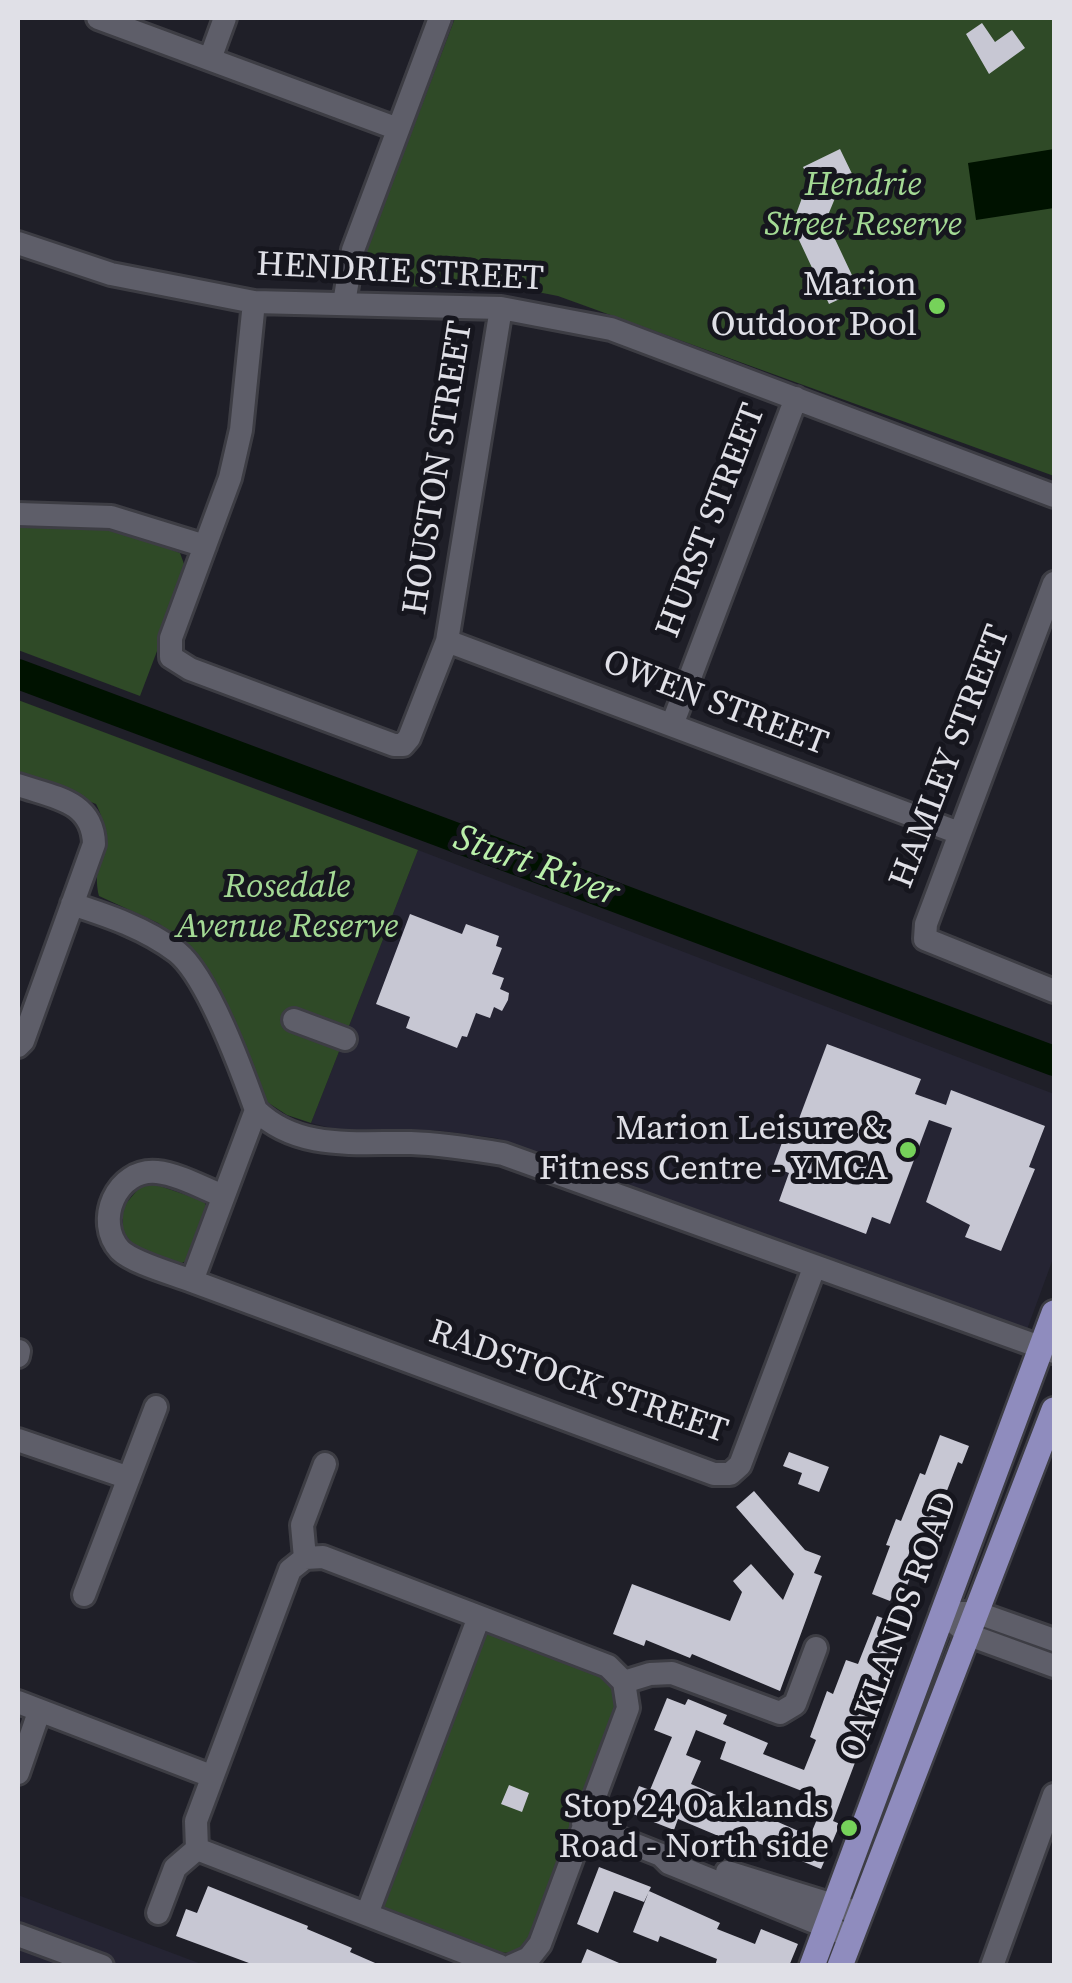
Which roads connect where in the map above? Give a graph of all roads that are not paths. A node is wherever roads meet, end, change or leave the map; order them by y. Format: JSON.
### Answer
{"nodes":[{"id":1,"x":98,"y":18,"type":"edge"},
{"id":2,"x":225,"y":18,"type":"edge"},
{"id":3,"x":440,"y":18,"type":"edge"},
{"id":4,"x":210,"y":59,"type":"junction"},
{"id":5,"x":398,"y":129,"type":"junction"},
{"id":6,"x":18,"y":243,"type":"edge"},
{"id":7,"x":254,"y":302,"type":"junction"},
{"id":8,"x":344,"y":303,"type":"junction"},
{"id":9,"x":501,"y":308,"type":"junction"},
{"id":10,"x":796,"y":398,"type":"junction"},
{"id":11,"x":1054,"y":496,"type":"edge"},
{"id":12,"x":18,"y":514,"type":"edge"},
{"id":13,"x":205,"y":546,"type":"junction"},
{"id":14,"x":1054,"y":583,"type":"edge"},
{"id":15,"x":446,"y":640,"type":"junction"},
{"id":16,"x":672,"y":725,"type":"junction"},
{"id":17,"x":18,"y":785,"type":"edge"},
{"id":18,"x":959,"y":833,"type":"junction"},
{"id":19,"x":72,"y":904,"type":"junction"},
{"id":20,"x":1054,"y":991,"type":"edge"},
{"id":21,"x":294,"y":1020,"type":"dead end"},
{"id":22,"x":346,"y":1040,"type":"dead end"},
{"id":23,"x":18,"y":1046,"type":"edge"},
{"id":24,"x":256,"y":1110,"type":"junction"},
{"id":25,"x":223,"y":1196,"type":"junction"},
{"id":26,"x":814,"y":1268,"type":"junction"},
{"id":27,"x":192,"y":1281,"type":"junction"},
{"id":28,"x":1054,"y":1313,"type":"edge"},
{"id":29,"x":1048,"y":1350,"type":"edge"},
{"id":30,"x":156,"y":1407,"type":"dead end"},
{"id":31,"x":1054,"y":1410,"type":"edge"},
{"id":32,"x":18,"y":1440,"type":"edge"},
{"id":33,"x":325,"y":1464,"type":"dead end"},
{"id":34,"x":129,"y":1478,"type":"junction"},
{"id":35,"x":305,"y":1558,"type":"junction"},
{"id":36,"x":84,"y":1596,"type":"dead end"},
{"id":37,"x":942,"y":1612,"type":"junction"},
{"id":38,"x":479,"y":1617,"type":"junction"},
{"id":39,"x":974,"y":1624,"type":"junction"},
{"id":40,"x":1054,"y":1640,"type":"edge"},
{"id":41,"x":816,"y":1648,"type":"dead end"},
{"id":42,"x":1054,"y":1666,"type":"edge"},
{"id":43,"x":624,"y":1682,"type":"junction"},
{"id":44,"x":28,"y":1707,"type":"edge"},
{"id":45,"x":18,"y":1773,"type":"edge"},
{"id":46,"x":211,"y":1776,"type":"junction"},
{"id":47,"x":1054,"y":1794,"type":"edge"},
{"id":48,"x":583,"y":1824,"type":"junction"},
{"id":49,"x":197,"y":1848,"type":"junction"},
{"id":50,"x":158,"y":1913,"type":"dead end"},
{"id":51,"x":367,"y":1914,"type":"junction"},
{"id":52,"x":842,"y":1920,"type":"junction"},
{"id":53,"x":18,"y":1935,"type":"edge"},
{"id":54,"x":513,"y":1965,"type":"edge"},
{"id":55,"x":102,"y":1966,"type":"edge"},
{"id":56,"x":812,"y":1966,"type":"edge"},
{"id":57,"x":840,"y":1966,"type":"edge"},
{"id":58,"x":992,"y":1966,"type":"edge"}],
"edges":[{"from":1,"to":4,"type":"street"},
{"from":2,"to":4,"type":"street"},
{"from":3,"to":5,"type":"street"},
{"from":4,"to":5,"type":"street"},
{"from":5,"to":8,"type":"street"},
{"from":6,"to":7,"type":"street","name":"HENDRIE STREET"},
{"from":7,"to":8,"type":"street","name":"HENDRIE STREET"},
{"from":7,"to":13,"type":"street"},
{"from":8,"to":9,"type":"street","name":"HENDRIE STREET"},
{"from":9,"to":10,"type":"street","name":"HENDRIE STREET"},
{"from":9,"to":15,"type":"street","name":"HOUSTON STREET"},
{"from":10,"to":11,"type":"street","name":"HENDRIE STREET"},
{"from":10,"to":16,"type":"street","name":"HURST STREET"},
{"from":12,"to":13,"type":"street"},
{"from":13,"to":15,"type":"street","name":"HOUSTON STREET"},
{"from":14,"to":18,"type":"street","name":"HAMLEY STREET"},
{"from":15,"to":16,"type":"street","name":"OWEN STREET"},
{"from":16,"to":18,"type":"street","name":"OWEN STREET"},
{"from":17,"to":19,"type":"street"},
{"from":18,"to":20,"type":"street","name":"HAMLEY STREET"},
{"from":19,"to":23,"type":"street"},
{"from":19,"to":24,"type":"street"},
{"from":21,"to":22,"type":"street"},
{"from":24,"to":25,"type":"street"},
{"from":24,"to":26,"type":"street"},
{"from":25,"to":27,"type":"street"},
{"from":25,"to":27,"type":"street","name":"RADSTOCK STREET"},
{"from":26,"to":27,"type":"street","name":"RADSTOCK STREET"},
{"from":26,"to":29,"type":"street"},
{"from":28,"to":29,"type":"main road","name":"OAKLANDS ROAD"},
{"from":29,"to":37,"type":"main road","name":"OAKLANDS ROAD"},
{"from":30,"to":34,"type":"street"},
{"from":31,"to":39,"type":"main road","name":"OAKLANDS ROAD"},
{"from":32,"to":34,"type":"street"},
{"from":33,"to":35,"type":"street"},
{"from":34,"to":36,"type":"street"},
{"from":35,"to":38,"type":"street"},
{"from":35,"to":46,"type":"street"},
{"from":37,"to":39,"type":"street"},
{"from":37,"to":52,"type":"main road","name":"OAKLANDS ROAD"},
{"from":38,"to":43,"type":"street"},
{"from":38,"to":51,"type":"street"},
{"from":39,"to":40,"type":"street"},
{"from":39,"to":42,"type":"street"},
{"from":39,"to":52,"type":"main road","name":"OAKLANDS ROAD"},
{"from":41,"to":43,"type":"street"},
{"from":43,"to":48,"type":"street"},
{"from":44,"to":45,"type":"street"},
{"from":44,"to":46,"type":"street"},
{"from":46,"to":49,"type":"street"},
{"from":47,"to":58,"type":"street"},
{"from":48,"to":52,"type":"street"},
{"from":48,"to":54,"type":"street"},
{"from":49,"to":50,"type":"street"},
{"from":49,"to":51,"type":"street"},
{"from":51,"to":54,"type":"street"},
{"from":52,"to":56,"type":"main road","name":"OAKLANDS ROAD"},
{"from":52,"to":57,"type":"main road","name":"OAKLANDS ROAD"},
{"from":53,"to":55,"type":"street"}]}
